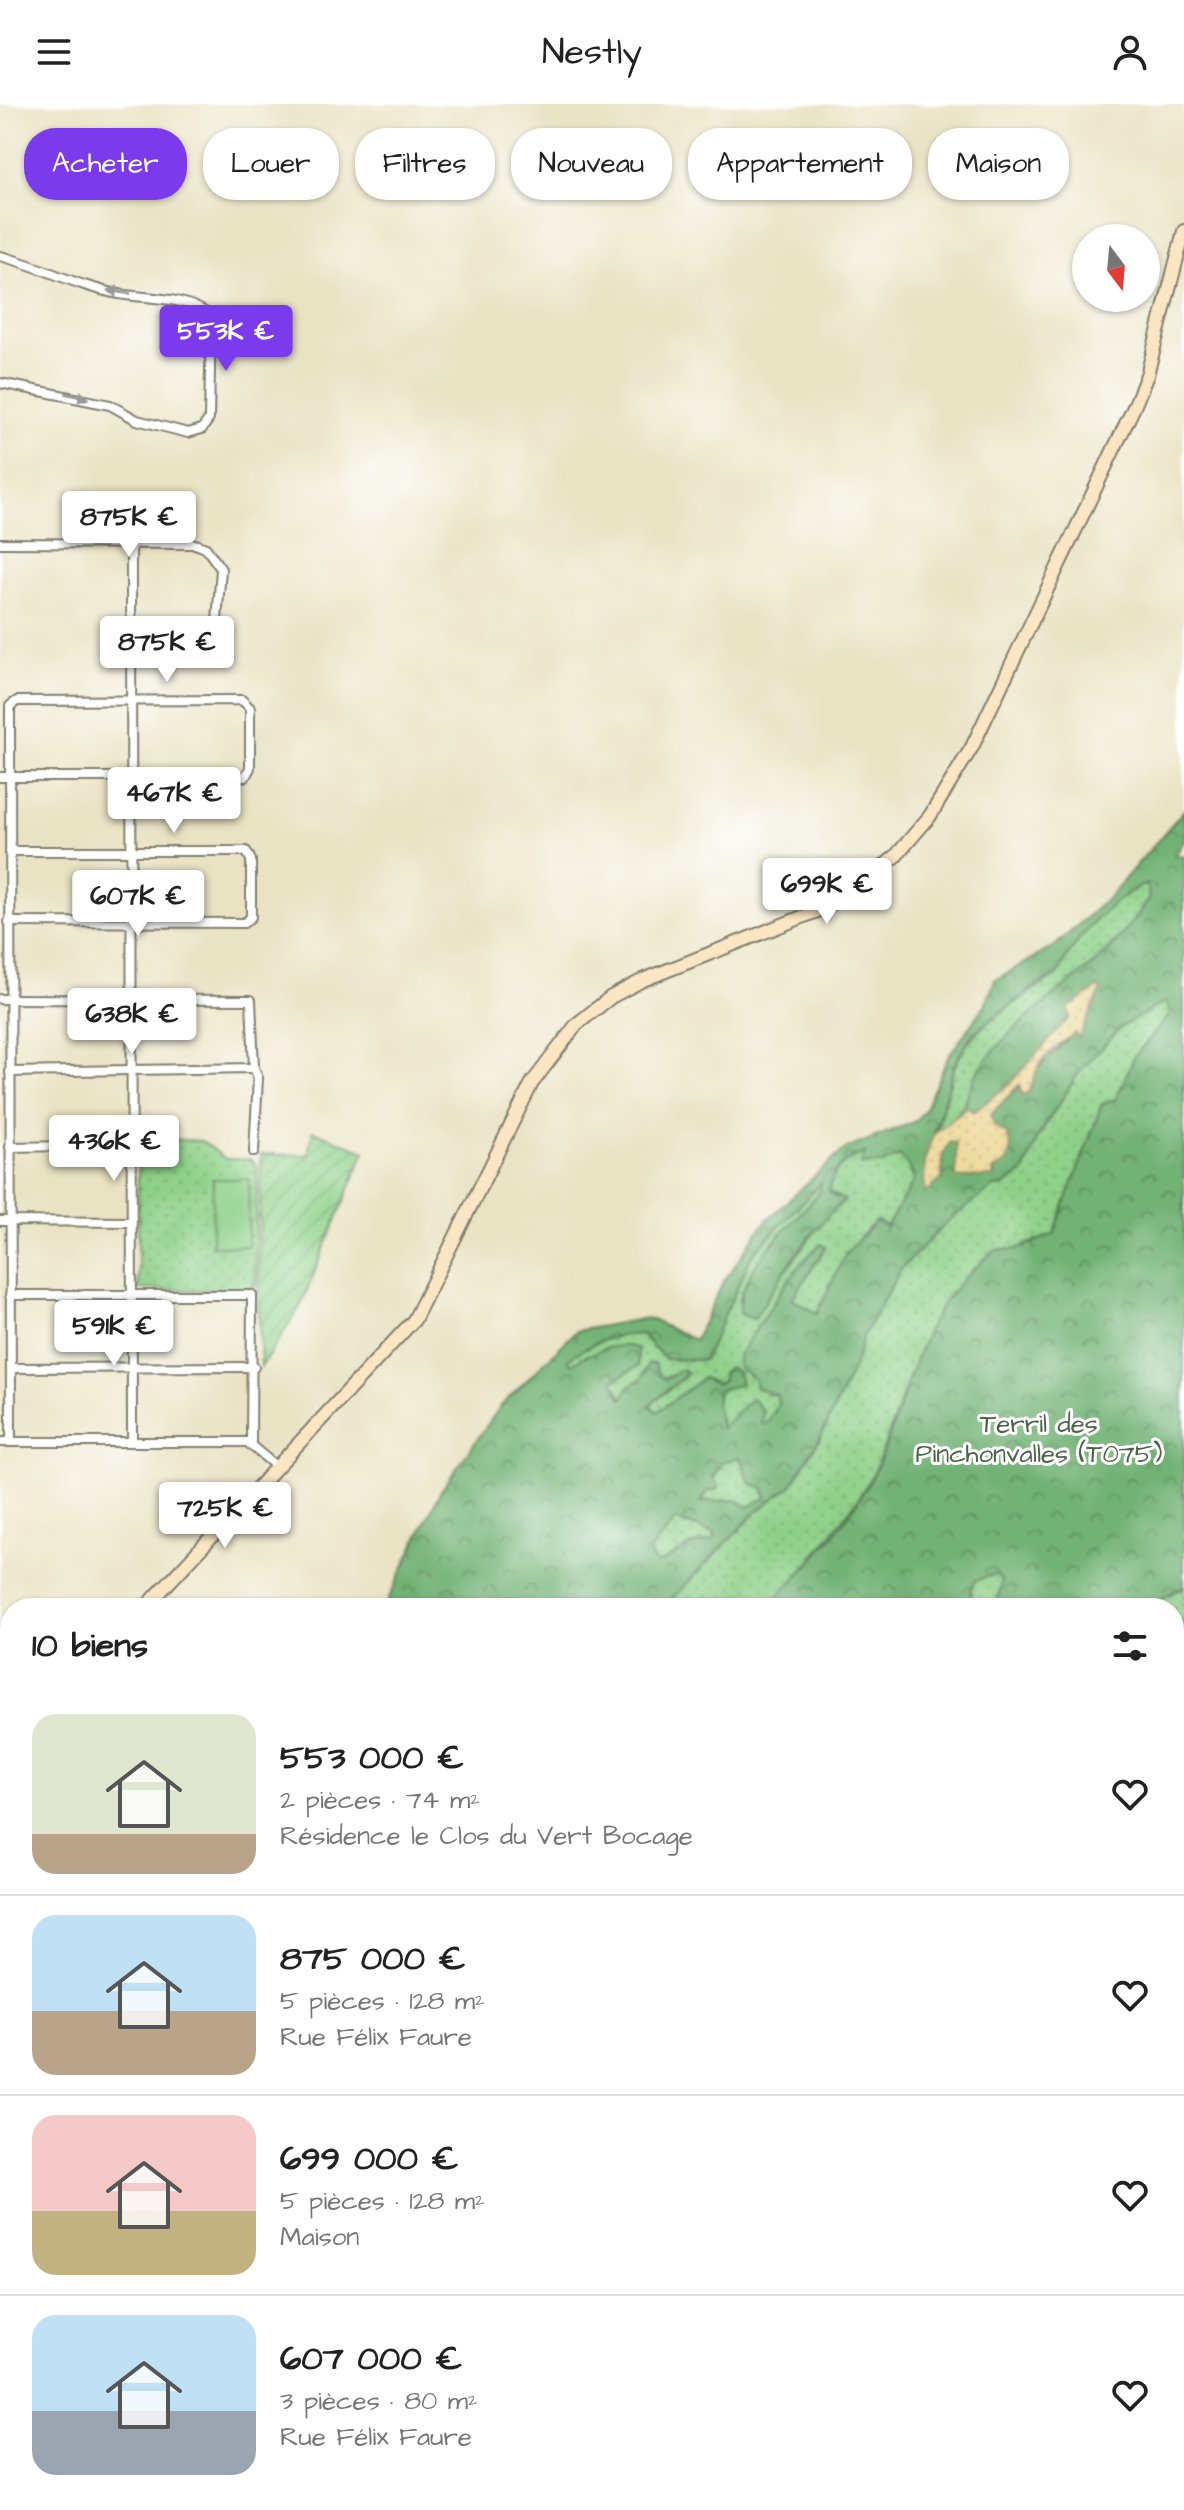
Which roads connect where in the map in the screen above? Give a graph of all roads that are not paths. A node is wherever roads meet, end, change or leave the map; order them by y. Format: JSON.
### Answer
{"nodes":[{"id":1,"x":1184,"y":231,"type":"edge"},
{"id":2,"x":0,"y":256,"type":"edge"},
{"id":3,"x":0,"y":383,"type":"edge"},
{"id":4,"x":0,"y":543,"type":"edge"},
{"id":5,"x":131,"y":543,"type":"junction"},
{"id":6,"x":217,"y":621,"type":"dead end"},
{"id":7,"x":129,"y":700,"type":"junction"},
{"id":8,"x":5,"y":777,"type":"edge"},
{"id":9,"x":130,"y":777,"type":"junction"},
{"id":10,"x":10,"y":851,"type":"junction"},
{"id":11,"x":129,"y":851,"type":"junction"},
{"id":12,"x":9,"y":922,"type":"junction"},
{"id":13,"x":131,"y":922,"type":"junction"},
{"id":14,"x":5,"y":999,"type":"edge"},
{"id":15,"x":130,"y":999,"type":"junction"},
{"id":16,"x":254,"y":1068,"type":"junction"},
{"id":17,"x":10,"y":1072,"type":"junction"},
{"id":18,"x":131,"y":1072,"type":"junction"},
{"id":19,"x":130,"y":1145,"type":"junction"},
{"id":20,"x":10,"y":1147,"type":"junction"},
{"id":21,"x":254,"y":1152,"type":"dead end"},
{"id":22,"x":0,"y":1221,"type":"edge"},
{"id":23,"x":10,"y":1221,"type":"junction"},
{"id":24,"x":130,"y":1222,"type":"junction"},
{"id":25,"x":131,"y":1294,"type":"junction"},
{"id":26,"x":10,"y":1295,"type":"junction"},
{"id":27,"x":254,"y":1367,"type":"junction"},
{"id":28,"x":11,"y":1368,"type":"junction"},
{"id":29,"x":130,"y":1368,"type":"junction"},
{"id":30,"x":0,"y":1442,"type":"edge"},
{"id":31,"x":11,"y":1442,"type":"junction"},
{"id":32,"x":132,"y":1442,"type":"junction"},
{"id":33,"x":251,"y":1443,"type":"junction"},
{"id":34,"x":278,"y":1468,"type":"junction"},
{"id":35,"x":154,"y":1598,"type":"edge"}],
"edges":[{"from":1,"to":34,"type":"main road"},
{"from":3,"to":2,"type":"street","one_way":true},
{"from":4,"to":5,"type":"street"},
{"from":5,"to":6,"type":"street"},
{"from":5,"to":7,"type":"street"},
{"from":7,"to":8,"type":"street"},
{"from":7,"to":9,"type":"street"},
{"from":7,"to":9,"type":"street"},
{"from":8,"to":9,"type":"street"},
{"from":8,"to":10,"type":"street"},
{"from":9,"to":11,"type":"street"},
{"from":10,"to":11,"type":"street"},
{"from":10,"to":12,"type":"street"},
{"from":11,"to":13,"type":"street"},
{"from":11,"to":13,"type":"street"},
{"from":12,"to":13,"type":"street"},
{"from":12,"to":14,"type":"street"},
{"from":13,"to":15,"type":"street"},
{"from":14,"to":15,"type":"street"},
{"from":14,"to":17,"type":"street"},
{"from":15,"to":16,"type":"street"},
{"from":15,"to":18,"type":"street"},
{"from":16,"to":18,"type":"street"},
{"from":16,"to":21,"type":"street"},
{"from":17,"to":18,"type":"street"},
{"from":17,"to":20,"type":"street"},
{"from":18,"to":19,"type":"street"},
{"from":19,"to":20,"type":"street"},
{"from":19,"to":24,"type":"street"},
{"from":20,"to":23,"type":"street"},
{"from":22,"to":23,"type":"street"},
{"from":23,"to":24,"type":"street"},
{"from":23,"to":26,"type":"street"},
{"from":24,"to":25,"type":"street"},
{"from":25,"to":26,"type":"street"},
{"from":25,"to":27,"type":"street"},
{"from":25,"to":29,"type":"street"},
{"from":26,"to":28,"type":"street"},
{"from":27,"to":29,"type":"street"},
{"from":27,"to":33,"type":"street"},
{"from":28,"to":29,"type":"street"},
{"from":28,"to":31,"type":"street"},
{"from":29,"to":32,"type":"street"},
{"from":30,"to":31,"type":"street"},
{"from":31,"to":32,"type":"street"},
{"from":32,"to":33,"type":"street"},
{"from":33,"to":34,"type":"street"},
{"from":34,"to":35,"type":"main road"}]}
